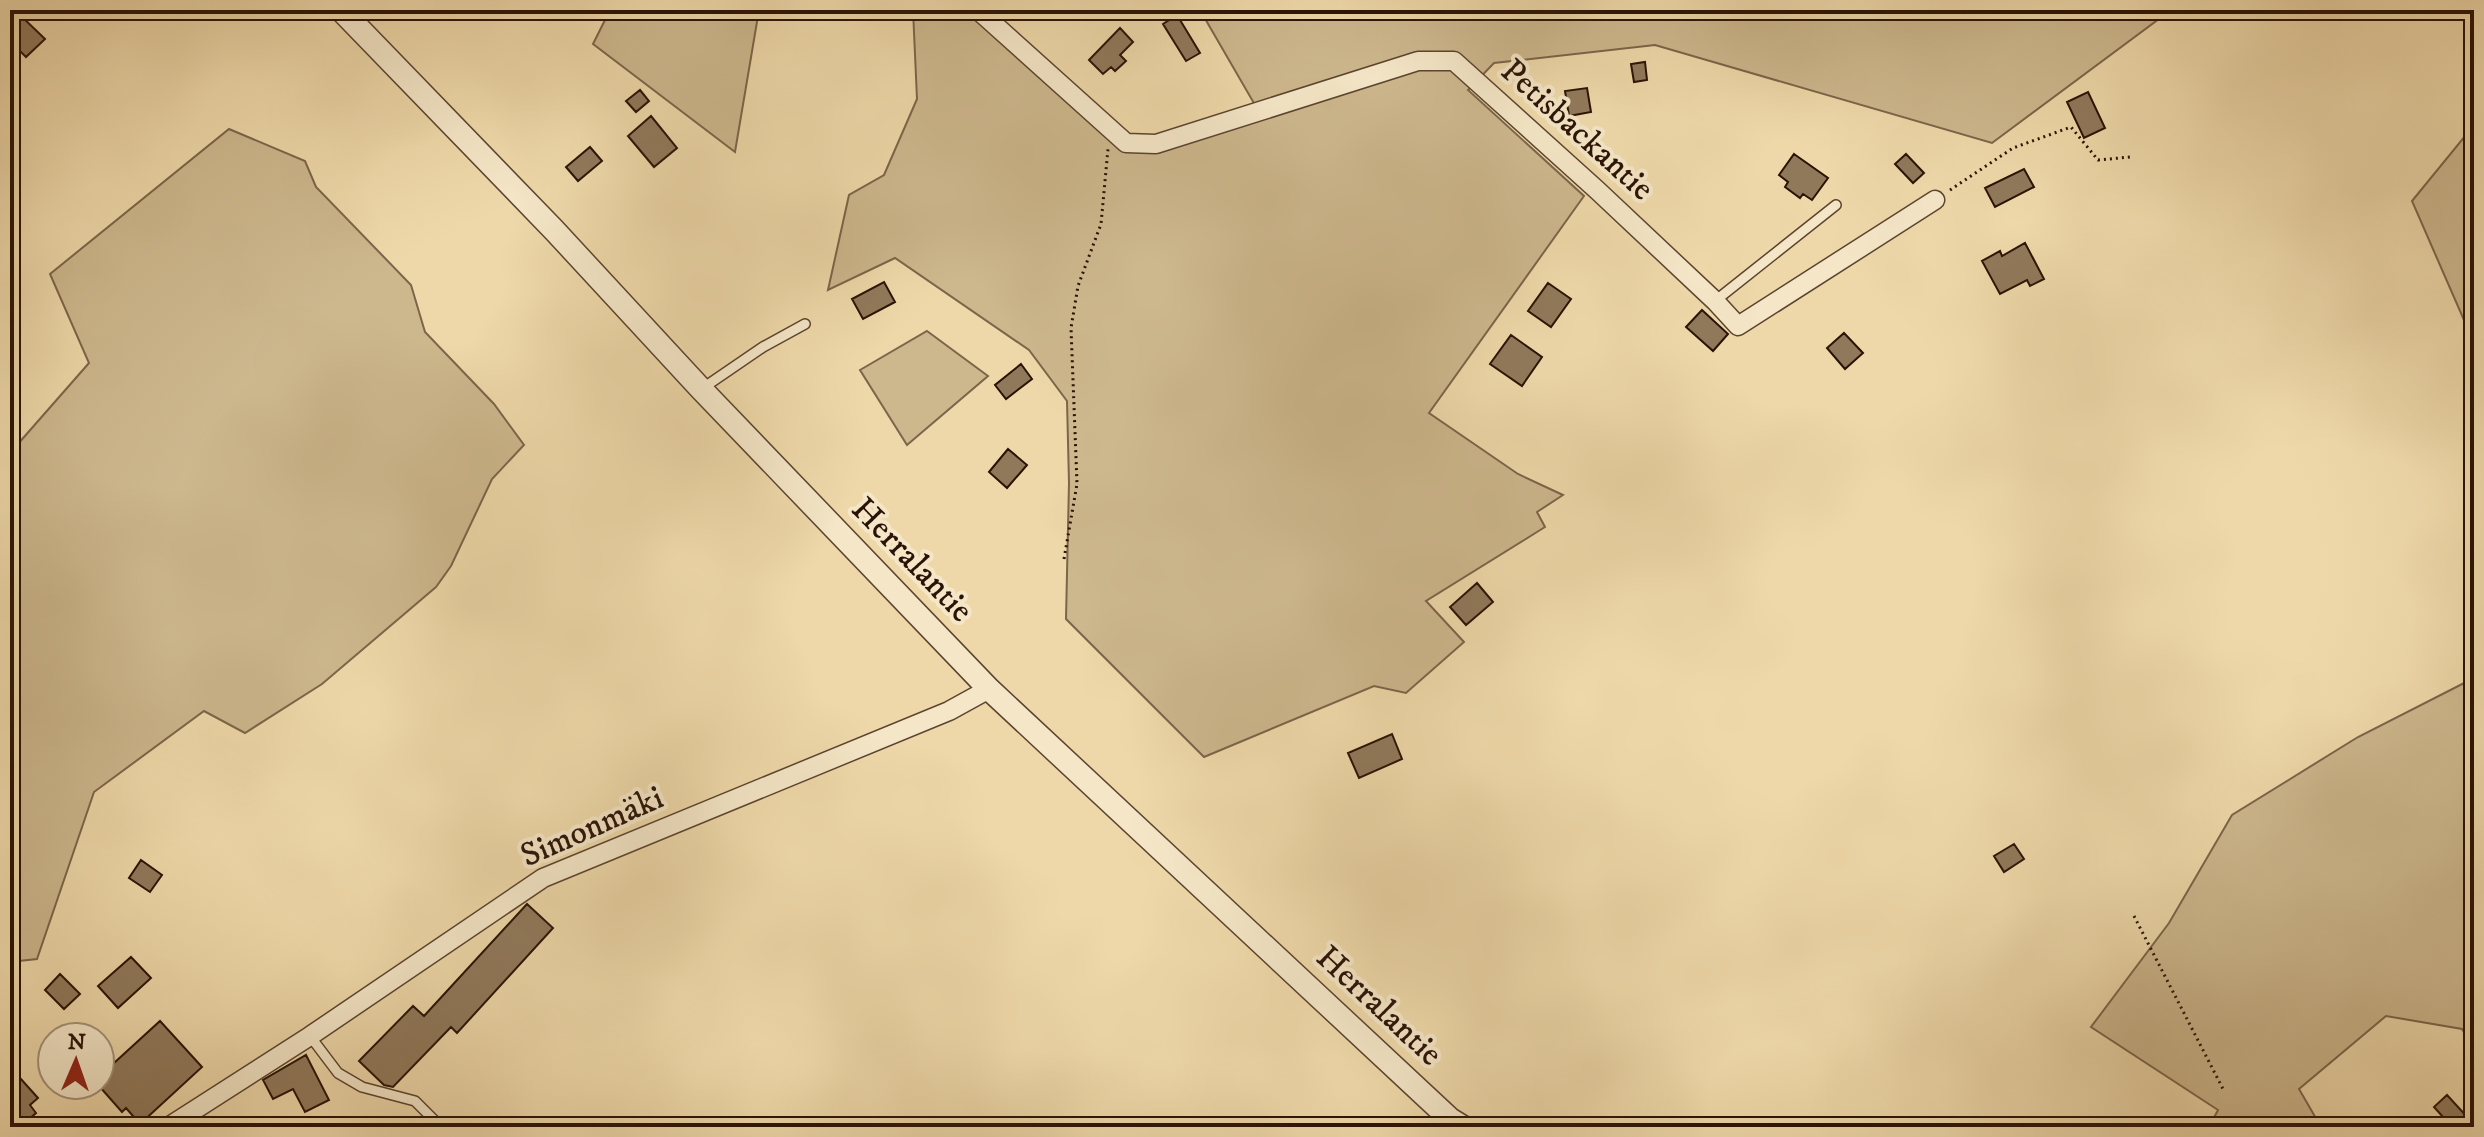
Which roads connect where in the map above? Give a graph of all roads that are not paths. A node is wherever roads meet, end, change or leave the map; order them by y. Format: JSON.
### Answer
{"nodes":[{"id":1,"x":341,"y":10,"type":"edge"},
{"id":2,"x":978,"y":10,"type":"edge"},
{"id":3,"x":1935,"y":200,"type":"road end"},
{"id":4,"x":1836,"y":205,"type":"dead end"},
{"id":5,"x":1715,"y":301,"type":"junction"},
{"id":6,"x":805,"y":324,"type":"dead end"},
{"id":7,"x":701,"y":389,"type":"junction"},
{"id":8,"x":989,"y":689,"type":"junction"},
{"id":9,"x":310,"y":1036,"type":"junction"},
{"id":10,"x":168,"y":1127,"type":"edge"},
{"id":11,"x":441,"y":1127,"type":"edge"},
{"id":12,"x":1463,"y":1127,"type":"edge"}],
"edges":[{"from":1,"to":7,"type":"street","name":"Herralantie"},
{"from":2,"to":5,"type":"street","name":"Petisbackantie"},
{"from":3,"to":5,"type":"street","name":"Petisbackantie"},
{"from":4,"to":5,"type":"lane"},
{"from":6,"to":7,"type":"lane"},
{"from":7,"to":8,"type":"street","name":"Herralantie"},
{"from":8,"to":9,"type":"street","name":"Simonmäki"},
{"from":8,"to":12,"type":"street","name":"Herralantie"},
{"from":9,"to":10,"type":"street","name":"Simonmäki"},
{"from":9,"to":11,"type":"lane"}]}
